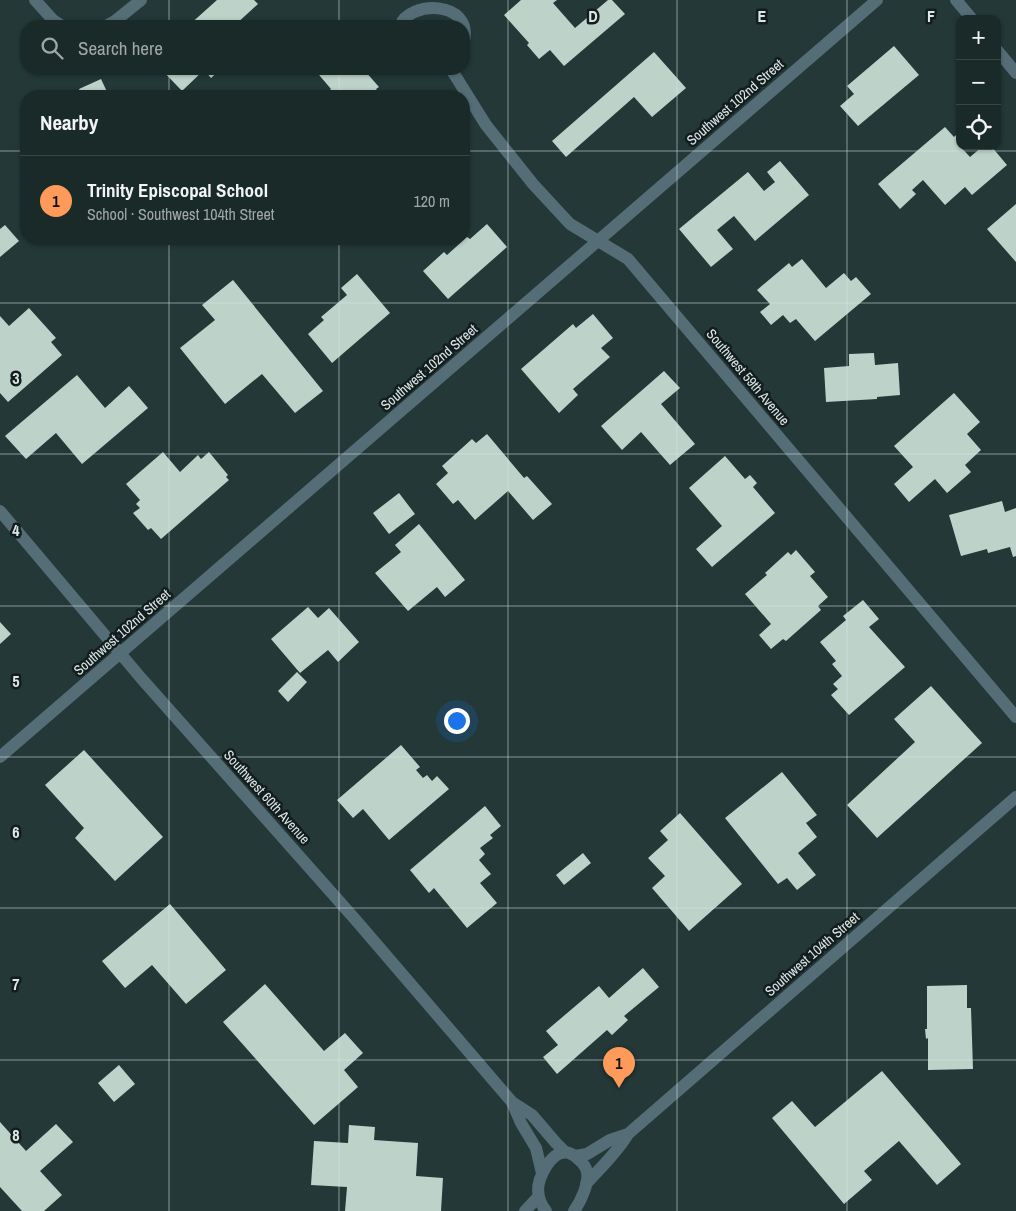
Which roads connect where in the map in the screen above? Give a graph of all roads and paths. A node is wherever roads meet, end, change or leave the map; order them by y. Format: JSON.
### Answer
{"nodes":[{"id":1,"x":35,"y":0,"type":"edge"},
{"id":2,"x":141,"y":0,"type":"edge"},
{"id":3,"x":877,"y":0,"type":"edge"},
{"id":4,"x":956,"y":0,"type":"edge"},
{"id":5,"x":969,"y":15,"type":"edge"},
{"id":6,"x":53,"y":20,"type":"edge"},
{"id":7,"x":116,"y":20,"type":"edge"},
{"id":8,"x":403,"y":20,"type":"edge"},
{"id":9,"x":462,"y":20,"type":"edge"},
{"id":10,"x":1001,"y":55,"type":"edge"},
{"id":11,"x":1016,"y":73,"type":"edge"},
{"id":12,"x":455,"y":75,"type":"edge"},
{"id":13,"x":464,"y":90,"type":"edge"},
{"id":14,"x":470,"y":99,"type":"edge"},
{"id":15,"x":598,"y":240,"type":"junction"},
{"id":16,"x":0,"y":511,"type":"edge"},
{"id":17,"x":120,"y":653,"type":"junction"},
{"id":18,"x":1016,"y":717,"type":"edge"},
{"id":19,"x":0,"y":757,"type":"edge"},
{"id":20,"x":1016,"y":797,"type":"edge"},
{"id":21,"x":512,"y":1102,"type":"junction"},
{"id":22,"x":628,"y":1134,"type":"junction"},
{"id":23,"x":570,"y":1154,"type":"junction"},
{"id":24,"x":542,"y":1173,"type":"junction"},
{"id":25,"x":586,"y":1184,"type":"junction"},
{"id":26,"x":538,"y":1196,"type":"junction"},
{"id":27,"x":578,"y":1209,"type":"edge"},
{"id":28,"x":525,"y":1211,"type":"edge"},
{"id":29,"x":546,"y":1211,"type":"edge"}],
"edges":[{"from":1,"to":6,"type":"street"},
{"from":2,"to":7,"type":"street"},
{"from":3,"to":15,"type":"street","name":"Southwest 102nd Street"},
{"from":4,"to":5,"type":"street"},
{"from":8,"to":9,"type":"street"},
{"from":10,"to":11,"type":"street"},
{"from":12,"to":13,"type":"street","name":"Southwest 59th Avenue"},
{"from":14,"to":15,"type":"street","name":"Southwest 59th Avenue"},
{"from":15,"to":17,"type":"street","name":"Southwest 102nd Street"},
{"from":15,"to":18,"type":"street","name":"Southwest 59th Avenue"},
{"from":16,"to":17,"type":"street","name":"Southwest 60th Avenue"},
{"from":17,"to":19,"type":"street","name":"Southwest 102nd Street"},
{"from":17,"to":21,"type":"street","name":"Southwest 60th Avenue"},
{"from":20,"to":22,"type":"street","name":"Southwest 104th Street"},
{"from":21,"to":23,"type":"street","name":"Southwest 60th Avenue"},
{"from":21,"to":24,"type":"street","name":"Southwest 60th Avenue"},
{"from":22,"to":23,"type":"street","name":"Southwest 104th Street"},
{"from":22,"to":25,"type":"street","name":"Southwest 104th Street"},
{"from":23,"to":24,"type":"street","name":"Southwest 104th Street"},
{"from":23,"to":25,"type":"street","name":"Southwest 60th Avenue"},
{"from":24,"to":26,"type":"street"},
{"from":25,"to":27,"type":"street"},
{"from":26,"to":28,"type":"street"},
{"from":26,"to":29,"type":"street"}]}
